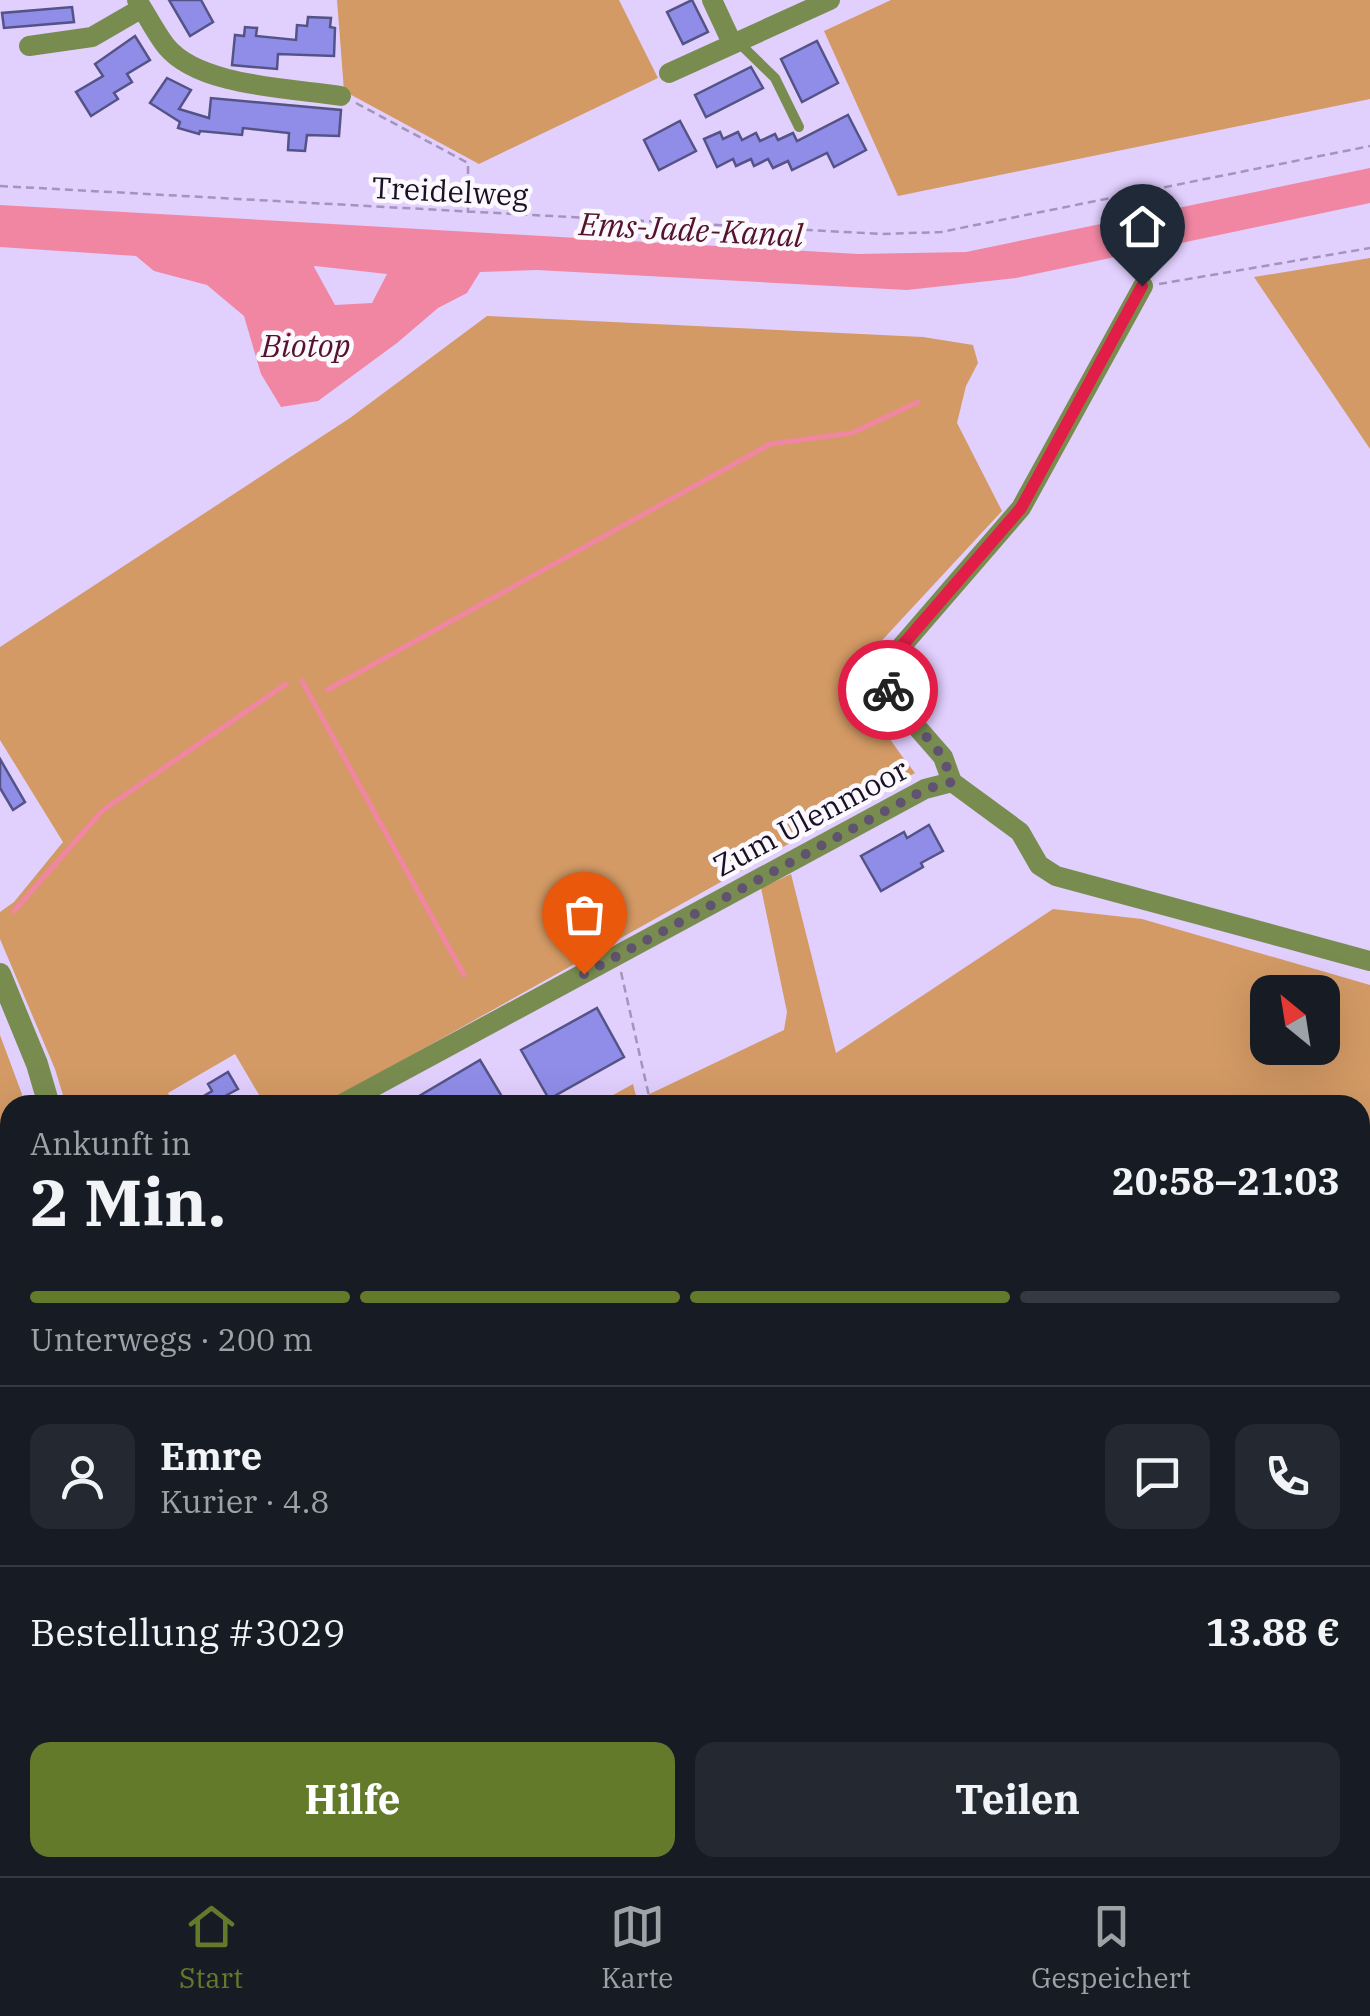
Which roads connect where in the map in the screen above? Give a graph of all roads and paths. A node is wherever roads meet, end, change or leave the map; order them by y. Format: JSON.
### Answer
{"nodes":[{"id":1,"x":712,"y":0,"type":"edge"},
{"id":2,"x":830,"y":0,"type":"edge"},
{"id":3,"x":140,"y":4,"type":"edge"},
{"id":4,"x":735,"y":43,"type":"junction"},
{"id":5,"x":28,"y":46,"type":"dead end"},
{"id":6,"x":669,"y":73,"type":"dead end"},
{"id":7,"x":341,"y":96,"type":"joint"},
{"id":8,"x":799,"y":127,"type":"dead end"},
{"id":9,"x":1370,"y":146,"type":"edge"},
{"id":10,"x":0,"y":186,"type":"edge"},
{"id":11,"x":468,"y":214,"type":"junction"},
{"id":12,"x":1370,"y":248,"type":"edge"},
{"id":13,"x":1142,"y":286,"type":"joint"},
{"id":14,"x":952,"y":782,"type":"junction"},
{"id":15,"x":617,"y":956,"type":"junction"},
{"id":16,"x":1370,"y":961,"type":"edge"},
{"id":17,"x":0,"y":974,"type":"edge"},
{"id":18,"x":47,"y":1095,"type":"edge"},
{"id":19,"x":359,"y":1095,"type":"edge"},
{"id":20,"x":649,"y":1095,"type":"edge"}],
"edges":[{"from":1,"to":4,"type":"street"},
{"from":2,"to":4,"type":"street"},
{"from":3,"to":5,"type":"street"},
{"from":3,"to":7,"type":"street"},
{"from":4,"to":6,"type":"street"},
{"from":4,"to":8,"type":"lane"},
{"from":7,"to":11,"type":"path"},
{"from":9,"to":11,"type":"path","name":"Treidelweg"},
{"from":10,"to":11,"type":"path","name":"Treidelweg"},
{"from":12,"to":13,"type":"path"},
{"from":13,"to":14,"type":"street"},
{"from":14,"to":15,"type":"street","name":"Zum Ulenmoor"},
{"from":14,"to":16,"type":"street","name":"Zum Ulenmoor"},
{"from":15,"to":19,"type":"street","name":"Zum Ulenmoor"},
{"from":15,"to":20,"type":"path"},
{"from":17,"to":18,"type":"street"}]}
